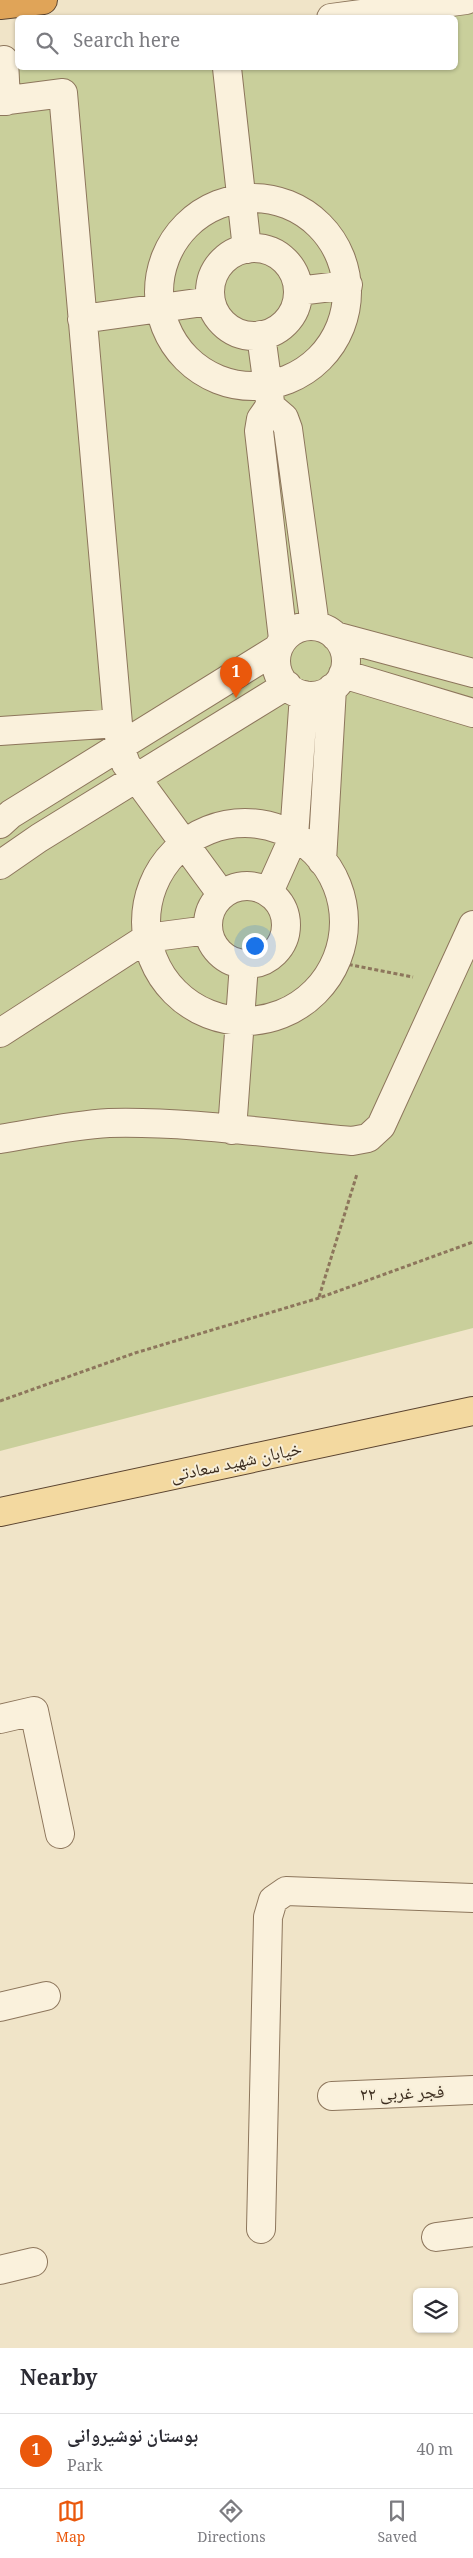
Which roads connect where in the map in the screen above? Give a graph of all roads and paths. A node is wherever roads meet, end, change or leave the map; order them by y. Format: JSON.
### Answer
{"nodes":[{"id":1,"x":43,"y":0,"type":"edge"},
{"id":2,"x":466,"y":0,"type":"edge"},
{"id":3,"x":0,"y":6,"type":"edge"},
{"id":4,"x":354,"y":15,"type":"edge"},
{"id":5,"x":7,"y":59,"type":"edge"},
{"id":6,"x":227,"y":70,"type":"edge"},
{"id":7,"x":3,"y":101,"type":"edge"},
{"id":8,"x":241,"y":198,"type":"junction"},
{"id":9,"x":247,"y":249,"type":"junction"},
{"id":10,"x":348,"y":285,"type":"junction"},
{"id":11,"x":298,"y":291,"type":"junction"},
{"id":12,"x":211,"y":301,"type":"junction"},
{"id":13,"x":160,"y":308,"type":"junction"},
{"id":14,"x":82,"y":319,"type":"junction"},
{"id":15,"x":261,"y":336,"type":"junction"},
{"id":16,"x":269,"y":396,"type":"junction"},
{"id":17,"x":325,"y":631,"type":"junction"},
{"id":18,"x":280,"y":644,"type":"junction"},
{"id":19,"x":473,"y":674,"type":"edge"},
{"id":20,"x":337,"y":681,"type":"junction"},
{"id":21,"x":296,"y":690,"type":"junction"},
{"id":22,"x":473,"y":713,"type":"edge"},
{"id":23,"x":0,"y":731,"type":"edge"},
{"id":24,"x":118,"y":735,"type":"junction"},
{"id":25,"x":136,"y":778,"type":"junction"},
{"id":26,"x":0,"y":824,"type":"edge"},
{"id":27,"x":294,"y":836,"type":"junction"},
{"id":28,"x":184,"y":843,"type":"junction"},
{"id":29,"x":322,"y":860,"type":"junction"},
{"id":30,"x":0,"y":865,"type":"edge"},
{"id":31,"x":269,"y":892,"type":"junction"},
{"id":32,"x":222,"y":895,"type":"junction"},
{"id":33,"x":473,"y":925,"type":"edge"},
{"id":34,"x":208,"y":930,"type":"junction"},
{"id":35,"x":147,"y":938,"type":"junction"},
{"id":36,"x":336,"y":962,"type":"junction"},
{"id":37,"x":244,"y":964,"type":"junction"},
{"id":38,"x":446,"y":984,"type":"junction"},
{"id":39,"x":240,"y":1020,"type":"junction"},
{"id":40,"x":0,"y":1033,"type":"edge"},
{"id":41,"x":232,"y":1130,"type":"junction"},
{"id":42,"x":0,"y":1138,"type":"edge"},
{"id":43,"x":368,"y":1138,"type":"junction"},
{"id":44,"x":473,"y":1242,"type":"edge"},
{"id":45,"x":319,"y":1298,"type":"junction"},
{"id":46,"x":0,"y":1401,"type":"edge"},
{"id":47,"x":473,"y":1411,"type":"edge"},
{"id":48,"x":0,"y":1512,"type":"edge"},
{"id":49,"x":0,"y":1719,"type":"edge"},
{"id":50,"x":60,"y":1834,"type":"dead end"},
{"id":51,"x":473,"y":1898,"type":"edge"},
{"id":52,"x":46,"y":1996,"type":"dead end"},
{"id":53,"x":0,"y":2007,"type":"edge"},
{"id":54,"x":473,"y":2090,"type":"edge"},
{"id":55,"x":332,"y":2096,"type":"dead end"},
{"id":56,"x":261,"y":2229,"type":"dead end"},
{"id":57,"x":473,"y":2232,"type":"edge"},
{"id":58,"x":436,"y":2237,"type":"dead end"},
{"id":59,"x":33,"y":2262,"type":"dead end"},
{"id":60,"x":0,"y":2270,"type":"edge"}],
"edges":[{"from":1,"to":3,"type":"highway"},
{"from":2,"to":4,"type":"street"},
{"from":5,"to":7,"type":"street"},
{"from":6,"to":8,"type":"street"},
{"from":7,"to":14,"type":"street"},
{"from":8,"to":9,"type":"street"},
{"from":8,"to":10,"type":"street"},
{"from":8,"to":13,"type":"street"},
{"from":9,"to":11,"type":"street"},
{"from":9,"to":12,"type":"street"},
{"from":10,"to":11,"type":"street"},
{"from":10,"to":16,"type":"street"},
{"from":11,"to":15,"type":"street"},
{"from":12,"to":13,"type":"street"},
{"from":12,"to":15,"type":"street"},
{"from":13,"to":14,"type":"street"},
{"from":13,"to":16,"type":"street"},
{"from":14,"to":24,"type":"street"},
{"from":15,"to":16,"type":"street"},
{"from":16,"to":17,"type":"street"},
{"from":16,"to":18,"type":"street"},
{"from":17,"to":18,"type":"street"},
{"from":17,"to":19,"type":"street"},
{"from":17,"to":20,"type":"street"},
{"from":18,"to":21,"type":"street"},
{"from":18,"to":24,"type":"street"},
{"from":20,"to":21,"type":"street"},
{"from":20,"to":22,"type":"street"},
{"from":20,"to":29,"type":"street"},
{"from":21,"to":25,"type":"street"},
{"from":21,"to":27,"type":"street"},
{"from":23,"to":24,"type":"street"},
{"from":24,"to":25,"type":"street"},
{"from":24,"to":26,"type":"street"},
{"from":25,"to":28,"type":"street"},
{"from":25,"to":30,"type":"street"},
{"from":27,"to":28,"type":"street"},
{"from":27,"to":29,"type":"street"},
{"from":27,"to":31,"type":"street"},
{"from":28,"to":32,"type":"street"},
{"from":28,"to":35,"type":"street"},
{"from":29,"to":36,"type":"street"},
{"from":31,"to":32,"type":"street"},
{"from":31,"to":37,"type":"street"},
{"from":32,"to":34,"type":"street"},
{"from":33,"to":38,"type":"street"},
{"from":34,"to":35,"type":"street"},
{"from":34,"to":37,"type":"street"},
{"from":35,"to":39,"type":"street"},
{"from":35,"to":40,"type":"street"},
{"from":36,"to":38,"type":"path"},
{"from":36,"to":39,"type":"street"},
{"from":37,"to":39,"type":"street"},
{"from":38,"to":43,"type":"street"},
{"from":39,"to":41,"type":"street"},
{"from":41,"to":42,"type":"street"},
{"from":41,"to":43,"type":"street"},
{"from":43,"to":45,"type":"path"},
{"from":44,"to":45,"type":"path"},
{"from":45,"to":46,"type":"path"},
{"from":47,"to":48,"type":"main road","name":"خیابان شهید سعادتی"},
{"from":49,"to":50,"type":"street"},
{"from":51,"to":56,"type":"street"},
{"from":52,"to":53,"type":"street"},
{"from":54,"to":55,"type":"street","name":"فجر غربی ۲۲"},
{"from":57,"to":58,"type":"street"},
{"from":59,"to":60,"type":"street"}]}
